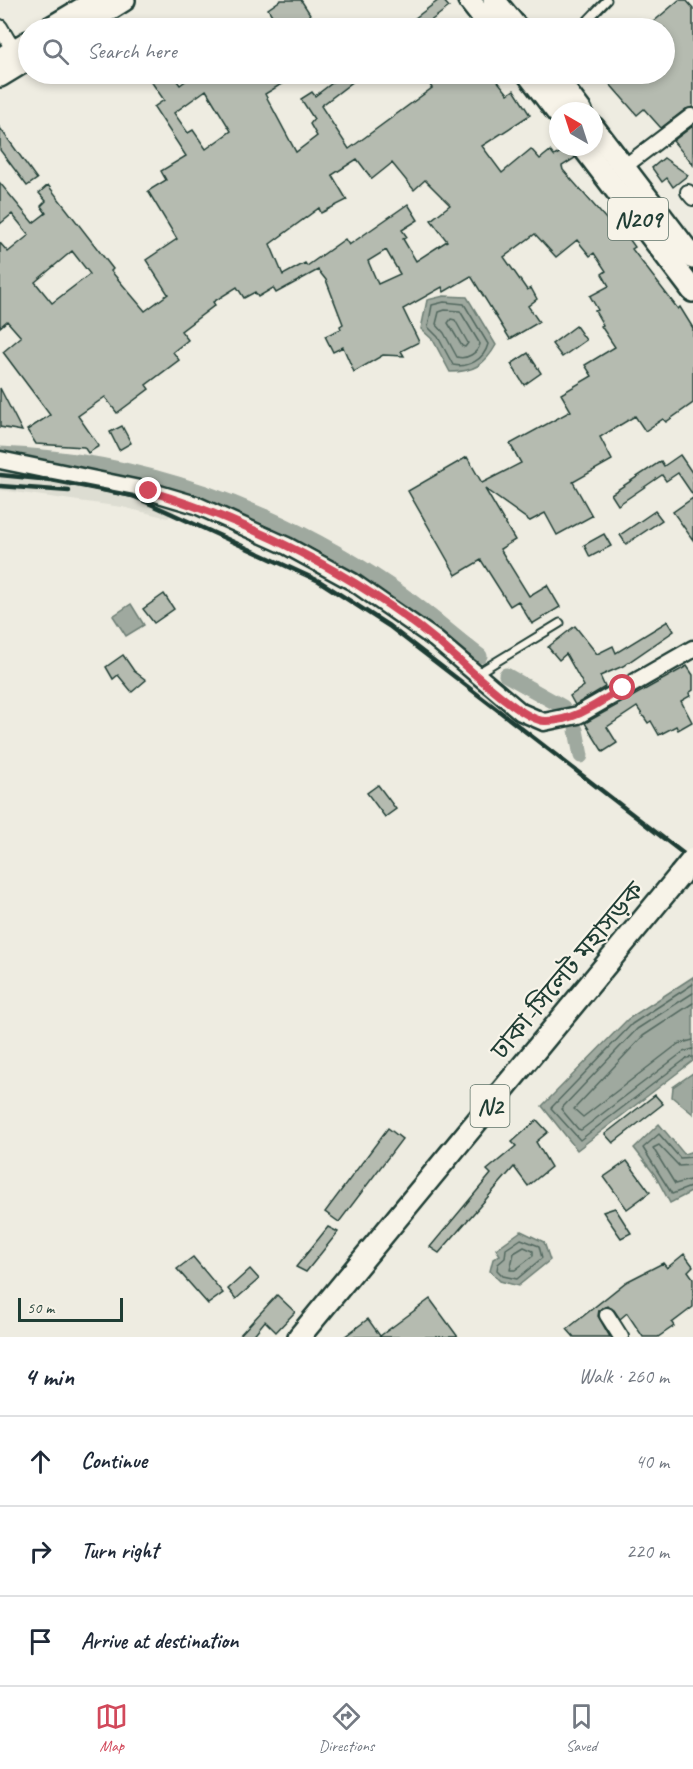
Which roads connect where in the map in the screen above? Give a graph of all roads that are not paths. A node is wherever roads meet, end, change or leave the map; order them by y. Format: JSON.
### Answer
{"nodes":[{"id":1,"x":97,"y":0,"type":"edge"},
{"id":2,"x":124,"y":0,"type":"edge"},
{"id":3,"x":469,"y":0,"type":"edge"},
{"id":4,"x":494,"y":0,"type":"edge"},
{"id":5,"x":607,"y":0,"type":"edge"},
{"id":6,"x":67,"y":18,"type":"edge"},
{"id":7,"x":94,"y":18,"type":"edge"},
{"id":8,"x":483,"y":18,"type":"edge"},
{"id":9,"x":509,"y":18,"type":"edge"},
{"id":10,"x":589,"y":18,"type":"edge"},
{"id":11,"x":0,"y":27,"type":"edge"},
{"id":12,"x":18,"y":53,"type":"edge"},
{"id":13,"x":0,"y":76,"type":"edge"},
{"id":14,"x":536,"y":84,"type":"edge"},
{"id":15,"x":561,"y":84,"type":"edge"},
{"id":16,"x":550,"y":102,"type":"edge"},
{"id":17,"x":574,"y":102,"type":"edge"},
{"id":18,"x":691,"y":116,"type":"dead end"},
{"id":19,"x":603,"y":140,"type":"edge"},
{"id":20,"x":591,"y":156,"type":"edge"},
{"id":21,"x":624,"y":167,"type":"junction"},
{"id":22,"x":693,"y":258,"type":"edge"},
{"id":23,"x":693,"y":291,"type":"edge"},
{"id":24,"x":0,"y":459,"type":"edge"},
{"id":25,"x":560,"y":623,"type":"dead end"},
{"id":26,"x":693,"y":649,"type":"edge"},
{"id":27,"x":476,"y":674,"type":"junction"},
{"id":28,"x":687,"y":867,"type":"edge"},
{"id":29,"x":608,"y":1315,"type":"dead end"},
{"id":30,"x":299,"y":1337,"type":"edge"},
{"id":31,"x":621,"y":1337,"type":"edge"}],
"edges":[{"from":1,"to":6,"type":"highway"},
{"from":2,"to":7,"type":"highway"},
{"from":3,"to":8,"type":"highway"},
{"from":4,"to":9,"type":"highway"},
{"from":5,"to":10,"type":"lane"},
{"from":11,"to":12,"type":"street"},
{"from":12,"to":13,"type":"highway"},
{"from":14,"to":16,"type":"highway"},
{"from":15,"to":17,"type":"highway"},
{"from":18,"to":21,"type":"street"},
{"from":19,"to":21,"type":"highway","number":"N209"},
{"from":20,"to":23,"type":"highway","number":"N209"},
{"from":21,"to":22,"type":"highway","number":"N209"},
{"from":24,"to":27,"type":"street"},
{"from":25,"to":27,"type":"lane"},
{"from":26,"to":27,"type":"street"},
{"from":28,"to":30,"type":"highway","name":"ঢাকা-সিলেট মহাসড়ক","number":"N2"},
{"from":29,"to":31,"type":"street"}]}
